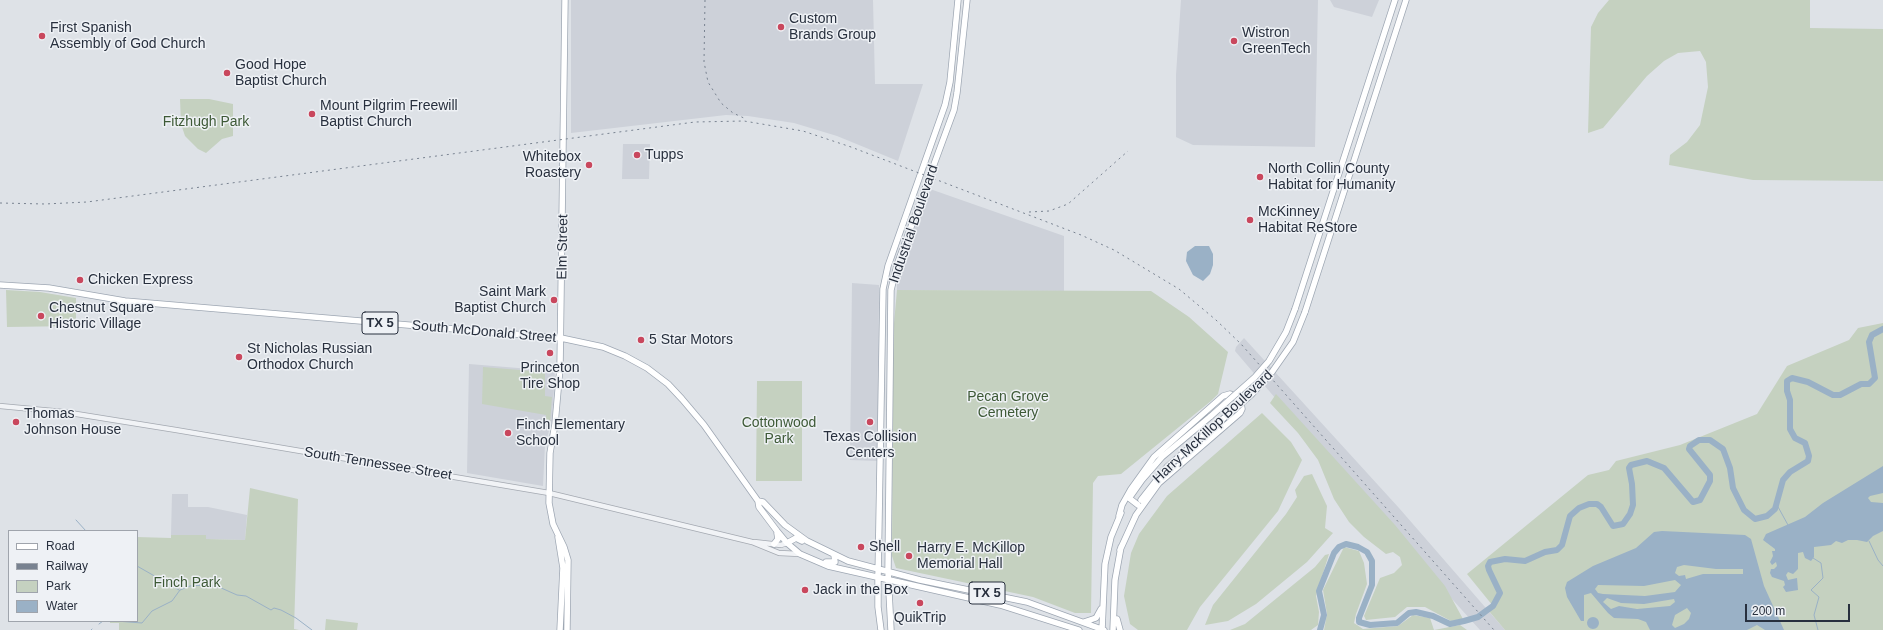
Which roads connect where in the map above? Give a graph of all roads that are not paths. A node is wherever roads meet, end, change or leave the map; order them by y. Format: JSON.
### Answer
{"nodes":[{"id":1,"x":565,"y":0,"type":"edge"},
{"id":2,"x":958,"y":0,"type":"edge"},
{"id":3,"x":967,"y":0,"type":"edge"},
{"id":4,"x":1395,"y":0,"type":"edge"},
{"id":5,"x":1406,"y":0,"type":"edge"},
{"id":6,"x":1389,"y":19,"type":"junction"},
{"id":7,"x":1398,"y":22,"type":"junction"},
{"id":8,"x":913,"y":196,"type":"junction"},
{"id":9,"x":903,"y":225,"type":"junction"},
{"id":10,"x":912,"y":227,"type":"junction"},
{"id":11,"x":0,"y":285,"type":"edge"},
{"id":12,"x":561,"y":338,"type":"junction"},
{"id":13,"x":882,"y":374,"type":"junction"},
{"id":14,"x":890,"y":374,"type":"junction"},
{"id":15,"x":882,"y":384,"type":"junction"},
{"id":16,"x":890,"y":384,"type":"junction"},
{"id":17,"x":0,"y":406,"type":"edge"},
{"id":18,"x":880,"y":428,"type":"junction"},
{"id":19,"x":889,"y":428,"type":"junction"},
{"id":20,"x":880,"y":454,"type":"junction"},
{"id":21,"x":889,"y":454,"type":"junction"},
{"id":22,"x":549,"y":493,"type":"junction"},
{"id":23,"x":1129,"y":498,"type":"junction"},
{"id":24,"x":758,"y":501,"type":"junction"},
{"id":25,"x":1138,"y":504,"type":"junction"},
{"id":26,"x":1119,"y":516,"type":"junction"},
{"id":27,"x":777,"y":531,"type":"junction"},
{"id":28,"x":558,"y":537,"type":"junction"},
{"id":29,"x":752,"y":542,"type":"junction"},
{"id":30,"x":787,"y":543,"type":"junction"},
{"id":31,"x":774,"y":544,"type":"junction"},
{"id":32,"x":1120,"y":550,"type":"junction"},
{"id":33,"x":828,"y":552,"type":"junction"},
{"id":34,"x":800,"y":554,"type":"junction"},
{"id":35,"x":834,"y":555,"type":"junction"},
{"id":36,"x":810,"y":559,"type":"junction"},
{"id":37,"x":879,"y":570,"type":"junction"},
{"id":38,"x":888,"y":572,"type":"junction"},
{"id":39,"x":878,"y":578,"type":"junction"},
{"id":40,"x":888,"y":580,"type":"junction"},
{"id":41,"x":920,"y":580,"type":"junction"},
{"id":42,"x":946,"y":585,"type":"junction"},
{"id":43,"x":920,"y":587,"type":"junction"},
{"id":44,"x":944,"y":593,"type":"junction"},
{"id":45,"x":1115,"y":598,"type":"junction"},
{"id":46,"x":1103,"y":604,"type":"junction"},
{"id":47,"x":1084,"y":622,"type":"junction"},
{"id":48,"x":560,"y":630,"type":"edge"},
{"id":49,"x":567,"y":630,"type":"edge"},
{"id":50,"x":881,"y":630,"type":"edge"},
{"id":51,"x":891,"y":630,"type":"edge"},
{"id":52,"x":1079,"y":630,"type":"edge"},
{"id":53,"x":1103,"y":630,"type":"edge"},
{"id":54,"x":1113,"y":630,"type":"edge"},
{"id":55,"x":1120,"y":630,"type":"edge"}],
"edges":[{"from":1,"to":12,"type":"main road","name":"Elm Street"},
{"from":2,"to":8,"type":"main road","name":"Industrial Boulevard"},
{"from":3,"to":10,"type":"main road","name":"Industrial Boulevard"},
{"from":4,"to":6,"type":"main road","name":"Harry McKillop Boulevard"},
{"from":5,"to":7,"type":"main road","name":"Harry McKillop Boulevard"},
{"from":6,"to":7,"type":"main road"},
{"from":6,"to":23,"type":"main road","name":"Harry McKillop Boulevard","bridge":true},
{"from":7,"to":25,"type":"main road","name":"Harry McKillop Boulevard","bridge":true},
{"from":8,"to":9,"type":"main road","name":"Industrial Boulevard"},
{"from":8,"to":10,"type":"main road"},
{"from":9,"to":10,"type":"main road"},
{"from":9,"to":13,"type":"main road","name":"Industrial Boulevard"},
{"from":10,"to":14,"type":"main road","name":"Industrial Boulevard"},
{"from":11,"to":12,"type":"main road","name":"South McDonald Street","number":"TX 5"},
{"from":12,"to":22,"type":"main road","name":"Elm Street"},
{"from":12,"to":24,"type":"main road","name":"South McDonald Street","number":"TX 5"},
{"from":13,"to":14,"type":"main road"},
{"from":13,"to":15,"type":"main road","name":"Industrial Boulevard"},
{"from":14,"to":16,"type":"main road","name":"Industrial Boulevard"},
{"from":15,"to":16,"type":"main road"},
{"from":15,"to":18,"type":"main road","name":"Industrial Boulevard"},
{"from":16,"to":19,"type":"main road","name":"Industrial Boulevard"},
{"from":17,"to":22,"type":"street","name":"South Tennessee Street"},
{"from":18,"to":19,"type":"main road"},
{"from":18,"to":20,"type":"main road","name":"Industrial Boulevard"},
{"from":19,"to":21,"type":"main road","name":"Industrial Boulevard"},
{"from":20,"to":21,"type":"main road"},
{"from":20,"to":37,"type":"main road","name":"Industrial Boulevard"},
{"from":21,"to":38,"type":"main road","name":"Industrial Boulevard"},
{"from":22,"to":28,"type":"main road","name":"Elm Street"},
{"from":22,"to":29,"type":"street","name":"South Tennessee Street"},
{"from":23,"to":25,"type":"main road"},
{"from":23,"to":26,"type":"main road","name":"Harry McKillop Boulevard"},
{"from":24,"to":27,"type":"main road","name":"South McDonald Street","number":"TX 5"},
{"from":24,"to":33,"type":"main road","name":"South McDonald Street","number":"TX 5"},
{"from":25,"to":32,"type":"main road","name":"Harry McKillop Boulevard"},
{"from":26,"to":32,"type":"main road"},
{"from":26,"to":46,"type":"main road","name":"Harry McKillop Boulevard"},
{"from":27,"to":30,"type":"main road","name":"South McDonald Street","number":"TX 5"},
{"from":27,"to":31,"type":"main road"},
{"from":28,"to":48,"type":"main road"},
{"from":28,"to":49,"type":"main road"},
{"from":29,"to":31,"type":"street","name":"South Tennessee Street"},
{"from":29,"to":34,"type":"street","name":"South Tennessee Street"},
{"from":30,"to":31,"type":"street","name":"South Tennessee Street"},
{"from":30,"to":33,"type":"main road"},
{"from":30,"to":34,"type":"main road","name":"South McDonald Street","number":"TX 5"},
{"from":32,"to":45,"type":"main road","name":"Harry McKillop Boulevard"},
{"from":33,"to":35,"type":"main road","name":"South McDonald Street","number":"TX 5"},
{"from":34,"to":36,"type":"main road","name":"South McDonald Street","number":"TX 5"},
{"from":35,"to":36,"type":"main road"},
{"from":35,"to":37,"type":"main road","name":"South McDonald Street","number":"TX 5"},
{"from":36,"to":39,"type":"main road","name":"South McDonald Street","number":"TX 5"},
{"from":37,"to":38,"type":"main road","name":"South McDonald Street","number":"TX 5"},
{"from":37,"to":39,"type":"main road","name":"Industrial Boulevard"},
{"from":38,"to":40,"type":"main road","name":"Industrial Boulevard"},
{"from":38,"to":41,"type":"main road","name":"South McDonald Street","number":"TX 5"},
{"from":39,"to":40,"type":"main road","name":"South McDonald Street","number":"TX 5"},
{"from":39,"to":50,"type":"main road","name":"Industrial Boulevard"},
{"from":40,"to":43,"type":"main road","name":"South McDonald Street","number":"TX 5"},
{"from":40,"to":51,"type":"main road","name":"Industrial Boulevard"},
{"from":41,"to":42,"type":"main road","name":"South McDonald Street","number":"TX 5"},
{"from":41,"to":43,"type":"main road"},
{"from":42,"to":44,"type":"main road"},
{"from":42,"to":47,"type":"main road","name":"South McDonald Street","number":"TX 5"},
{"from":43,"to":44,"type":"main road","name":"South McDonald Street","number":"TX 5"},
{"from":44,"to":52,"type":"main road","name":"South McDonald Street","number":"TX 5"},
{"from":45,"to":54,"type":"main road","name":"Harry McKillop Boulevard"},
{"from":45,"to":55,"type":"main road"},
{"from":46,"to":47,"type":"main road"},
{"from":46,"to":53,"type":"main road","name":"Harry McKillop Boulevard"},
{"from":47,"to":53,"type":"main road","name":"South McDonald Street","number":"TX 5"}]}
